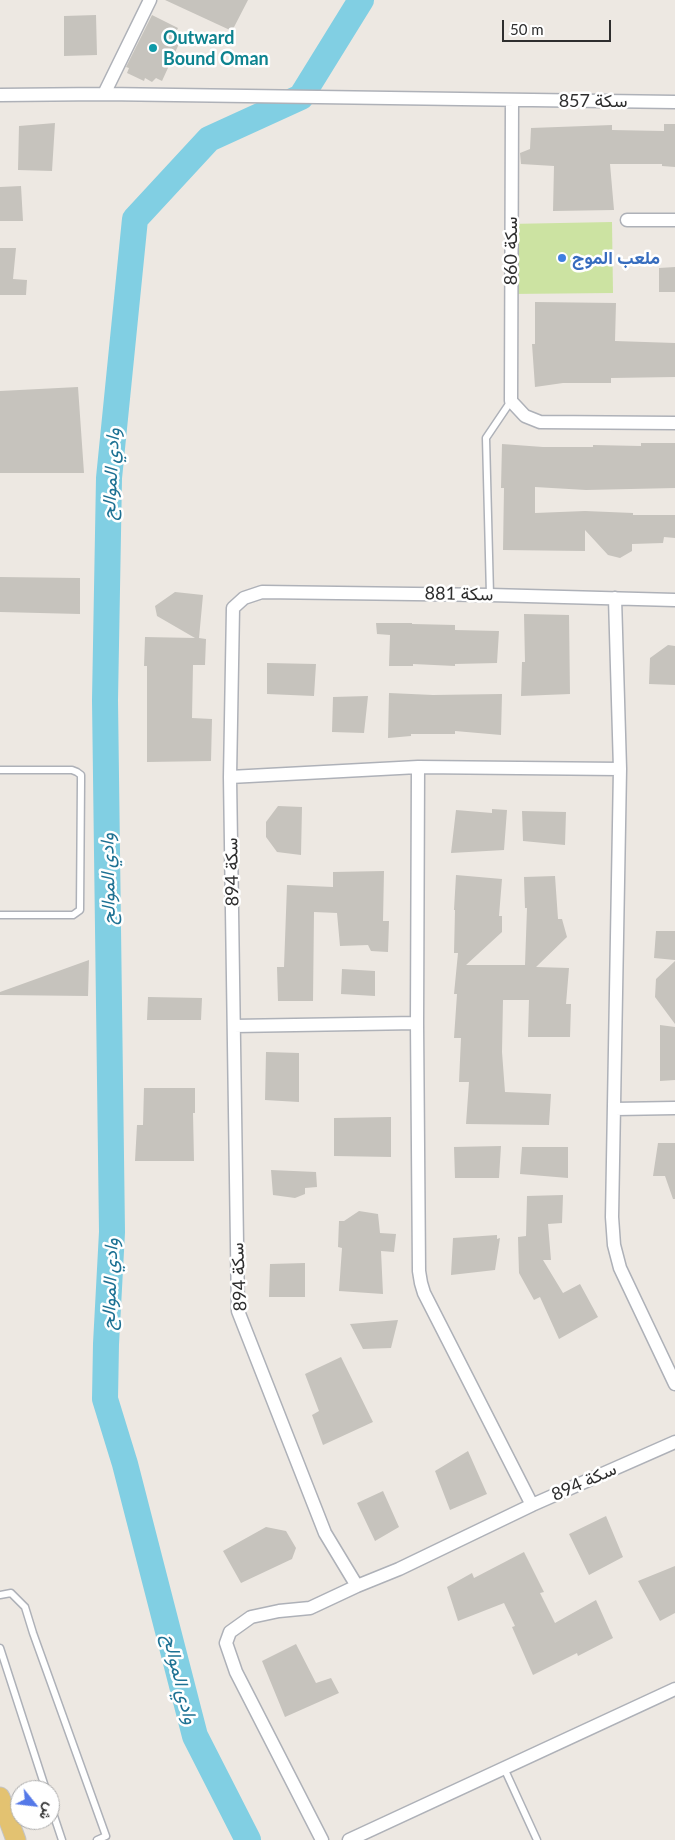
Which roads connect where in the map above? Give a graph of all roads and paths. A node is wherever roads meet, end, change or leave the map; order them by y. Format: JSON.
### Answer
{"nodes":[{"id":1,"x":150,"y":0,"type":"edge"},
{"id":2,"x":104,"y":94,"type":"junction"},
{"id":3,"x":0,"y":95,"type":"edge"},
{"id":4,"x":512,"y":100,"type":"junction"},
{"id":5,"x":675,"y":102,"type":"edge"},
{"id":6,"x":627,"y":220,"type":"dead end"},
{"id":7,"x":675,"y":220,"type":"edge"},
{"id":8,"x":511,"y":401,"type":"junction"},
{"id":9,"x":675,"y":423,"type":"edge"},
{"id":10,"x":490,"y":595,"type":"junction"},
{"id":11,"x":244,"y":598,"type":"joint"},
{"id":12,"x":614,"y":598,"type":"junction"},
{"id":13,"x":675,"y":600,"type":"edge"},
{"id":14,"x":418,"y":768,"type":"junction"},
{"id":15,"x":620,"y":769,"type":"junction"},
{"id":16,"x":0,"y":770,"type":"edge"},
{"id":17,"x":230,"y":777,"type":"junction"},
{"id":18,"x":0,"y":915,"type":"edge"},
{"id":19,"x":417,"y":1023,"type":"junction"},
{"id":20,"x":234,"y":1026,"type":"junction"},
{"id":21,"x":675,"y":1108,"type":"edge"},
{"id":22,"x":615,"y":1109,"type":"junction"},
{"id":23,"x":675,"y":1384,"type":"edge"},
{"id":24,"x":675,"y":1442,"type":"edge"},
{"id":25,"x":532,"y":1505,"type":"junction"},
{"id":26,"x":357,"y":1586,"type":"junction"},
{"id":27,"x":0,"y":1595,"type":"edge"},
{"id":28,"x":0,"y":1648,"type":"edge"},
{"id":29,"x":675,"y":1689,"type":"edge"},
{"id":30,"x":504,"y":1768,"type":"junction"},
{"id":31,"x":43,"y":1780,"type":"edge"},
{"id":32,"x":0,"y":1797,"type":"edge"},
{"id":33,"x":15,"y":1839,"type":"edge"},
{"id":34,"x":97,"y":1840,"type":"edge"},
{"id":35,"x":322,"y":1840,"type":"edge"},
{"id":36,"x":349,"y":1840,"type":"edge"},
{"id":37,"x":537,"y":1840,"type":"edge"}],
"edges":[{"from":1,"to":2,"type":"street"},
{"from":2,"to":3,"type":"street","name":"سكة 857"},
{"from":2,"to":4,"type":"street","name":"سكة 857"},
{"from":4,"to":5,"type":"street","name":"سكة 857"},
{"from":4,"to":8,"type":"street","name":"سكة 860"},
{"from":6,"to":7,"type":"street"},
{"from":8,"to":9,"type":"street"},
{"from":8,"to":10,"type":"lane"},
{"from":10,"to":11,"type":"street","name":"سكة 881"},
{"from":10,"to":12,"type":"street","name":"سكة 881"},
{"from":11,"to":17,"type":"street","name":"سكة 894"},
{"from":12,"to":13,"type":"street","name":"سكة 881"},
{"from":12,"to":15,"type":"street"},
{"from":14,"to":15,"type":"street"},
{"from":14,"to":17,"type":"street"},
{"from":14,"to":19,"type":"street"},
{"from":15,"to":22,"type":"street"},
{"from":16,"to":18,"type":"lane"},
{"from":17,"to":20,"type":"street","name":"سكة 894"},
{"from":19,"to":20,"type":"street"},
{"from":19,"to":25,"type":"street"},
{"from":20,"to":26,"type":"street","name":"سكة 894"},
{"from":21,"to":22,"type":"street"},
{"from":22,"to":23,"type":"street"},
{"from":24,"to":25,"type":"street","name":"سكة 894"},
{"from":25,"to":26,"type":"street","name":"سكة 894"},
{"from":26,"to":35,"type":"street"},
{"from":27,"to":34,"type":"lane"},
{"from":28,"to":31,"type":"lane"},
{"from":29,"to":30,"type":"street"},
{"from":30,"to":36,"type":"street"},
{"from":30,"to":37,"type":"lane"},
{"from":32,"to":33,"type":"main road"}]}
